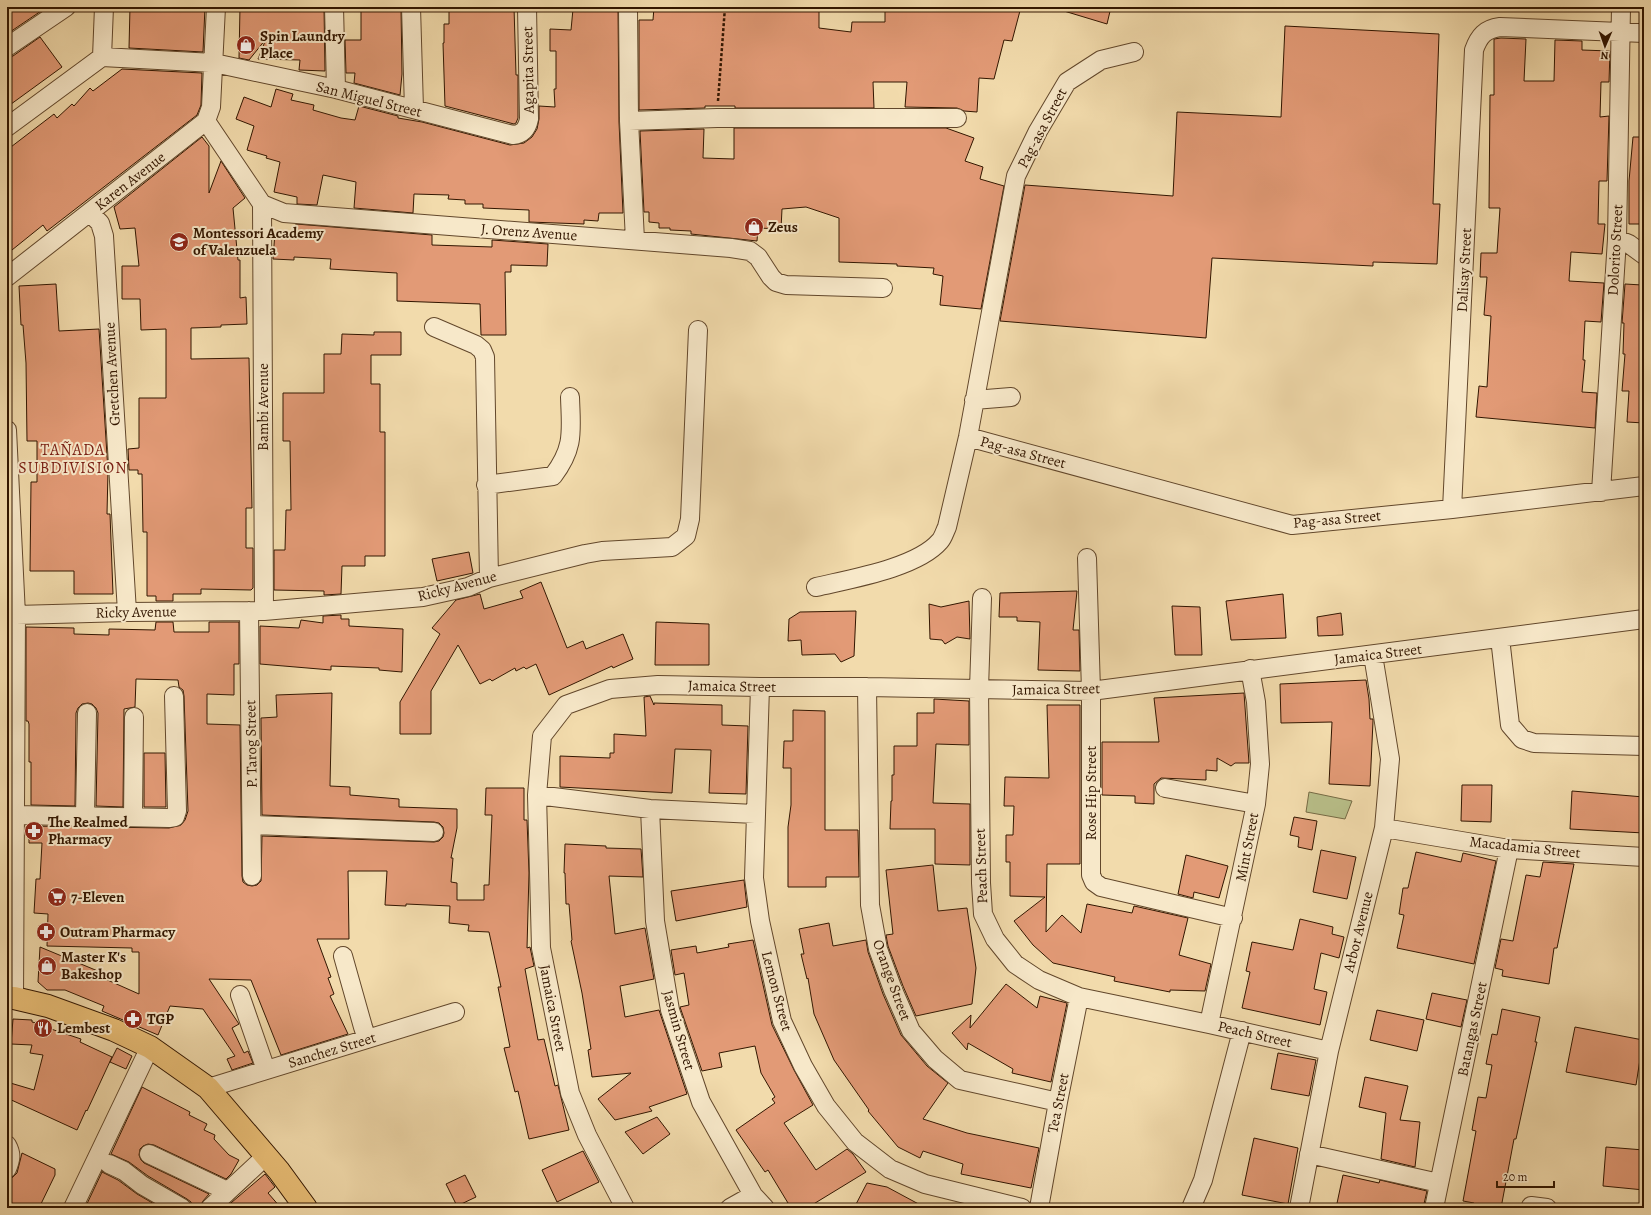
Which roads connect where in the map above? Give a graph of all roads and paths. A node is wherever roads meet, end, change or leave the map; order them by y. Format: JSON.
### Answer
{"nodes":[{"id":1,"x":66,"y":7,"type":"edge"},
{"id":2,"x":104,"y":7,"type":"edge"},
{"id":3,"x":216,"y":7,"type":"edge"},
{"id":4,"x":334,"y":7,"type":"edge"},
{"id":5,"x":411,"y":7,"type":"edge"},
{"id":6,"x":527,"y":7,"type":"edge"},
{"id":7,"x":628,"y":7,"type":"edge"},
{"id":8,"x":725,"y":7,"type":"edge"},
{"id":9,"x":1621,"y":7,"type":"edge"},
{"id":10,"x":1620,"y":32,"type":"junction"},
{"id":11,"x":1644,"y":33,"type":"edge"},
{"id":12,"x":7,"y":47,"type":"edge"},
{"id":13,"x":1134,"y":52,"type":"dead end"},
{"id":14,"x":102,"y":57,"type":"junction"},
{"id":15,"x":214,"y":63,"type":"junction"},
{"id":16,"x":336,"y":90,"type":"junction"},
{"id":17,"x":414,"y":110,"type":"junction"},
{"id":18,"x":717,"y":118,"type":"junction"},
{"id":19,"x":957,"y":118,"type":"dead end"},
{"id":20,"x":206,"y":121,"type":"junction"},
{"id":21,"x":629,"y":121,"type":"junction"},
{"id":22,"x":7,"y":127,"type":"edge"},
{"id":23,"x":524,"y":132,"type":"joint"},
{"id":24,"x":262,"y":204,"type":"junction"},
{"id":25,"x":90,"y":213,"type":"junction"},
{"id":26,"x":635,"y":240,"type":"junction"},
{"id":27,"x":1617,"y":240,"type":"junction"},
{"id":28,"x":1644,"y":255,"type":"edge"},
{"id":29,"x":7,"y":277,"type":"edge"},
{"id":30,"x":883,"y":288,"type":"dead end"},
{"id":31,"x":434,"y":327,"type":"dead end"},
{"id":32,"x":698,"y":330,"type":"dead end"},
{"id":33,"x":570,"y":397,"type":"dead end"},
{"id":34,"x":1011,"y":397,"type":"dead end"},
{"id":35,"x":974,"y":400,"type":"junction"},
{"id":36,"x":7,"y":430,"type":"edge"},
{"id":37,"x":968,"y":437,"type":"junction"},
{"id":38,"x":486,"y":485,"type":"junction"},
{"id":39,"x":1644,"y":486,"type":"edge"},
{"id":40,"x":1601,"y":492,"type":"junction"},
{"id":41,"x":1452,"y":509,"type":"junction"},
{"id":42,"x":1086,"y":558,"type":"dead end"},
{"id":43,"x":489,"y":578,"type":"junction"},
{"id":44,"x":816,"y":587,"type":"dead end"},
{"id":45,"x":982,"y":598,"type":"dead end"},
{"id":46,"x":256,"y":611,"type":"junction"},
{"id":47,"x":127,"y":612,"type":"junction"},
{"id":48,"x":16,"y":615,"type":"junction"},
{"id":49,"x":1644,"y":619,"type":"edge"},
{"id":50,"x":1500,"y":638,"type":"junction"},
{"id":51,"x":1374,"y":655,"type":"junction"},
{"id":52,"x":1250,"y":669,"type":"junction"},
{"id":53,"x":867,"y":686,"type":"junction"},
{"id":54,"x":760,"y":688,"type":"junction"},
{"id":55,"x":979,"y":689,"type":"junction"},
{"id":56,"x":1091,"y":691,"type":"junction"},
{"id":57,"x":174,"y":696,"type":"dead end"},
{"id":58,"x":87,"y":713,"type":"dead end"},
{"id":59,"x":134,"y":717,"type":"dead end"},
{"id":60,"x":11,"y":734,"type":"edge"},
{"id":61,"x":1644,"y":746,"type":"edge"},
{"id":62,"x":1165,"y":788,"type":"dead end"},
{"id":63,"x":537,"y":795,"type":"junction"},
{"id":64,"x":1256,"y":804,"type":"junction"},
{"id":65,"x":650,"y":809,"type":"junction"},
{"id":66,"x":756,"y":814,"type":"junction"},
{"id":67,"x":15,"y":815,"type":"junction"},
{"id":68,"x":85,"y":816,"type":"junction"},
{"id":69,"x":133,"y":817,"type":"junction"},
{"id":70,"x":252,"y":825,"type":"junction"},
{"id":71,"x":1384,"y":828,"type":"junction"},
{"id":72,"x":434,"y":832,"type":"dead end"},
{"id":73,"x":1509,"y":849,"type":"junction"},
{"id":74,"x":1644,"y":856,"type":"edge"},
{"id":75,"x":10,"y":862,"type":"edge"},
{"id":76,"x":252,"y":876,"type":"dead end"},
{"id":77,"x":1233,"y":918,"type":"junction"},
{"id":78,"x":343,"y":956,"type":"dead end"},
{"id":79,"x":240,"y":995,"type":"dead end"},
{"id":80,"x":11,"y":998,"type":"edge"},
{"id":81,"x":1078,"y":998,"type":"junction"},
{"id":82,"x":455,"y":1012,"type":"dead end"},
{"id":83,"x":1209,"y":1024,"type":"junction"},
{"id":84,"x":1242,"y":1031,"type":"junction"},
{"id":85,"x":367,"y":1039,"type":"junction"},
{"id":86,"x":150,"y":1047,"type":"junction"},
{"id":87,"x":1329,"y":1051,"type":"junction"},
{"id":88,"x":266,"y":1070,"type":"junction"},
{"id":89,"x":208,"y":1088,"type":"junction"},
{"id":90,"x":1058,"y":1102,"type":"junction"},
{"id":91,"x":7,"y":1145,"type":"edge"},
{"id":92,"x":149,"y":1154,"type":"dead end"},
{"id":93,"x":1309,"y":1154,"type":"junction"},
{"id":94,"x":266,"y":1156,"type":"junction"},
{"id":95,"x":109,"y":1164,"type":"dead end"},
{"id":96,"x":7,"y":1169,"type":"edge"},
{"id":97,"x":1439,"y":1183,"type":"junction"},
{"id":98,"x":227,"y":1191,"type":"junction"},
{"id":99,"x":759,"y":1202,"type":"edge"},
{"id":100,"x":212,"y":1207,"type":"edge"},
{"id":101,"x":73,"y":1208,"type":"edge"},
{"id":102,"x":182,"y":1208,"type":"edge"},
{"id":103,"x":306,"y":1208,"type":"edge"},
{"id":104,"x":625,"y":1208,"type":"edge"},
{"id":105,"x":730,"y":1208,"type":"edge"},
{"id":106,"x":1022,"y":1208,"type":"edge"},
{"id":107,"x":1039,"y":1208,"type":"edge"},
{"id":108,"x":1191,"y":1208,"type":"edge"},
{"id":109,"x":1298,"y":1208,"type":"edge"},
{"id":110,"x":1434,"y":1208,"type":"edge"}],
"edges":[{"from":1,"to":12,"type":"street"},
{"from":2,"to":14,"type":"street"},
{"from":3,"to":15,"type":"street"},
{"from":4,"to":16,"type":"street"},
{"from":5,"to":17,"type":"street"},
{"from":6,"to":23,"type":"street","name":"Agapita Street"},
{"from":7,"to":21,"type":"street"},
{"from":8,"to":18,"type":"path"},
{"from":9,"to":10,"type":"street","name":"Dolorito Street"},
{"from":10,"to":11,"type":"street"},
{"from":10,"to":27,"type":"street","name":"Dolorito Street"},
{"from":10,"to":41,"type":"street","name":"Dalisay Street"},
{"from":13,"to":35,"type":"street","name":"Pag-asa Street"},
{"from":14,"to":15,"type":"street","name":"San Miguel Street"},
{"from":14,"to":22,"type":"street"},
{"from":15,"to":16,"type":"street","name":"San Miguel Street"},
{"from":15,"to":20,"type":"street"},
{"from":16,"to":17,"type":"street","name":"San Miguel Street"},
{"from":17,"to":23,"type":"street","name":"San Miguel Street"},
{"from":18,"to":19,"type":"street"},
{"from":18,"to":21,"type":"street"},
{"from":20,"to":24,"type":"street"},
{"from":20,"to":25,"type":"street","name":"Karen Avenue"},
{"from":21,"to":26,"type":"street"},
{"from":24,"to":26,"type":"street","name":"J. Orenz Avenue"},
{"from":24,"to":46,"type":"street","name":"Bambi Avenue"},
{"from":25,"to":29,"type":"street","name":"Karen Avenue"},
{"from":25,"to":47,"type":"street","name":"Gretchen Avenue"},
{"from":26,"to":30,"type":"street","name":"J. Orenz Avenue"},
{"from":27,"to":28,"type":"street"},
{"from":27,"to":40,"type":"street","name":"Dolorito Street"},
{"from":31,"to":38,"type":"street"},
{"from":32,"to":43,"type":"street","name":"Ricky Avenue"},
{"from":33,"to":38,"type":"street"},
{"from":34,"to":35,"type":"street"},
{"from":35,"to":37,"type":"street","name":"Pag-asa Street"},
{"from":36,"to":48,"type":"street"},
{"from":37,"to":41,"type":"street","name":"Pag-asa Street"},
{"from":37,"to":44,"type":"street","name":"Pag-asa Street"},
{"from":38,"to":43,"type":"street"},
{"from":39,"to":40,"type":"street","name":"Pag-asa Street"},
{"from":40,"to":41,"type":"street","name":"Pag-asa Street"},
{"from":42,"to":56,"type":"street","name":"Rose Hip Street"},
{"from":43,"to":46,"type":"street","name":"Ricky Avenue"},
{"from":45,"to":55,"type":"street","name":"Peach Street"},
{"from":46,"to":47,"type":"street","name":"Ricky Avenue"},
{"from":46,"to":70,"type":"street","name":"P. Tarog Street"},
{"from":47,"to":48,"type":"street","name":"Ricky Avenue"},
{"from":48,"to":60,"type":"street"},
{"from":49,"to":50,"type":"street","name":"Jamaica Street"},
{"from":50,"to":51,"type":"street","name":"Jamaica Street"},
{"from":50,"to":61,"type":"street"},
{"from":51,"to":52,"type":"street","name":"Jamaica Street"},
{"from":51,"to":71,"type":"street","name":"Arbor Avenue"},
{"from":52,"to":56,"type":"street","name":"Jamaica Street"},
{"from":52,"to":64,"type":"street","name":"Mint Street"},
{"from":53,"to":54,"type":"street","name":"Jamaica Street"},
{"from":53,"to":55,"type":"street","name":"Jamaica Street"},
{"from":53,"to":90,"type":"street","name":"Orange Street"},
{"from":54,"to":63,"type":"street","name":"Jamaica Street"},
{"from":54,"to":66,"type":"street","name":"Lemon Street"},
{"from":55,"to":56,"type":"street","name":"Jamaica Street"},
{"from":55,"to":81,"type":"street","name":"Peach Street"},
{"from":56,"to":77,"type":"street","name":"Rose Hip Street"},
{"from":57,"to":69,"type":"street"},
{"from":58,"to":68,"type":"street"},
{"from":59,"to":69,"type":"street"},
{"from":60,"to":67,"type":"street"},
{"from":62,"to":64,"type":"street"},
{"from":63,"to":65,"type":"street"},
{"from":63,"to":104,"type":"street","name":"Jamaica Street"},
{"from":64,"to":77,"type":"street","name":"Mint Street"},
{"from":65,"to":66,"type":"street"},
{"from":65,"to":99,"type":"street","name":"Jasmin Street"},
{"from":66,"to":106,"type":"street","name":"Lemon Street"},
{"from":67,"to":68,"type":"street"},
{"from":67,"to":75,"type":"street"},
{"from":68,"to":69,"type":"street"},
{"from":70,"to":72,"type":"street"},
{"from":70,"to":76,"type":"street","name":"P. Tarog Street"},
{"from":71,"to":73,"type":"street","name":"Macadamia Street"},
{"from":71,"to":87,"type":"street","name":"Arbor Avenue"},
{"from":73,"to":74,"type":"street","name":"Macadamia Street"},
{"from":73,"to":97,"type":"street","name":"Batangas Street"},
{"from":75,"to":80,"type":"street"},
{"from":77,"to":83,"type":"street","name":"Mint Street"},
{"from":78,"to":85,"type":"street"},
{"from":79,"to":88,"type":"street"},
{"from":80,"to":86,"type":"main road"},
{"from":81,"to":83,"type":"street","name":"Peach Street"},
{"from":81,"to":90,"type":"street","name":"Tea Street"},
{"from":82,"to":85,"type":"street","name":"Sanchez Street"},
{"from":83,"to":84,"type":"street","name":"Peach Street"},
{"from":84,"to":87,"type":"street","name":"Peach Street"},
{"from":84,"to":108,"type":"street"},
{"from":85,"to":88,"type":"street","name":"Sanchez Street"},
{"from":86,"to":89,"type":"main road"},
{"from":86,"to":101,"type":"street"},
{"from":87,"to":93,"type":"street","name":"Arbor Avenue"},
{"from":88,"to":89,"type":"street","name":"Sanchez Street"},
{"from":89,"to":94,"type":"main road"},
{"from":90,"to":107,"type":"street","name":"Tea Street"},
{"from":91,"to":96,"type":"street"},
{"from":92,"to":98,"type":"street"},
{"from":93,"to":97,"type":"street"},
{"from":93,"to":109,"type":"street","name":"Arbor Avenue"},
{"from":94,"to":98,"type":"street"},
{"from":94,"to":103,"type":"main road"},
{"from":95,"to":102,"type":"street"},
{"from":97,"to":110,"type":"street","name":"Batangas Street"},
{"from":98,"to":100,"type":"street"},
{"from":99,"to":105,"type":"street"}]}
